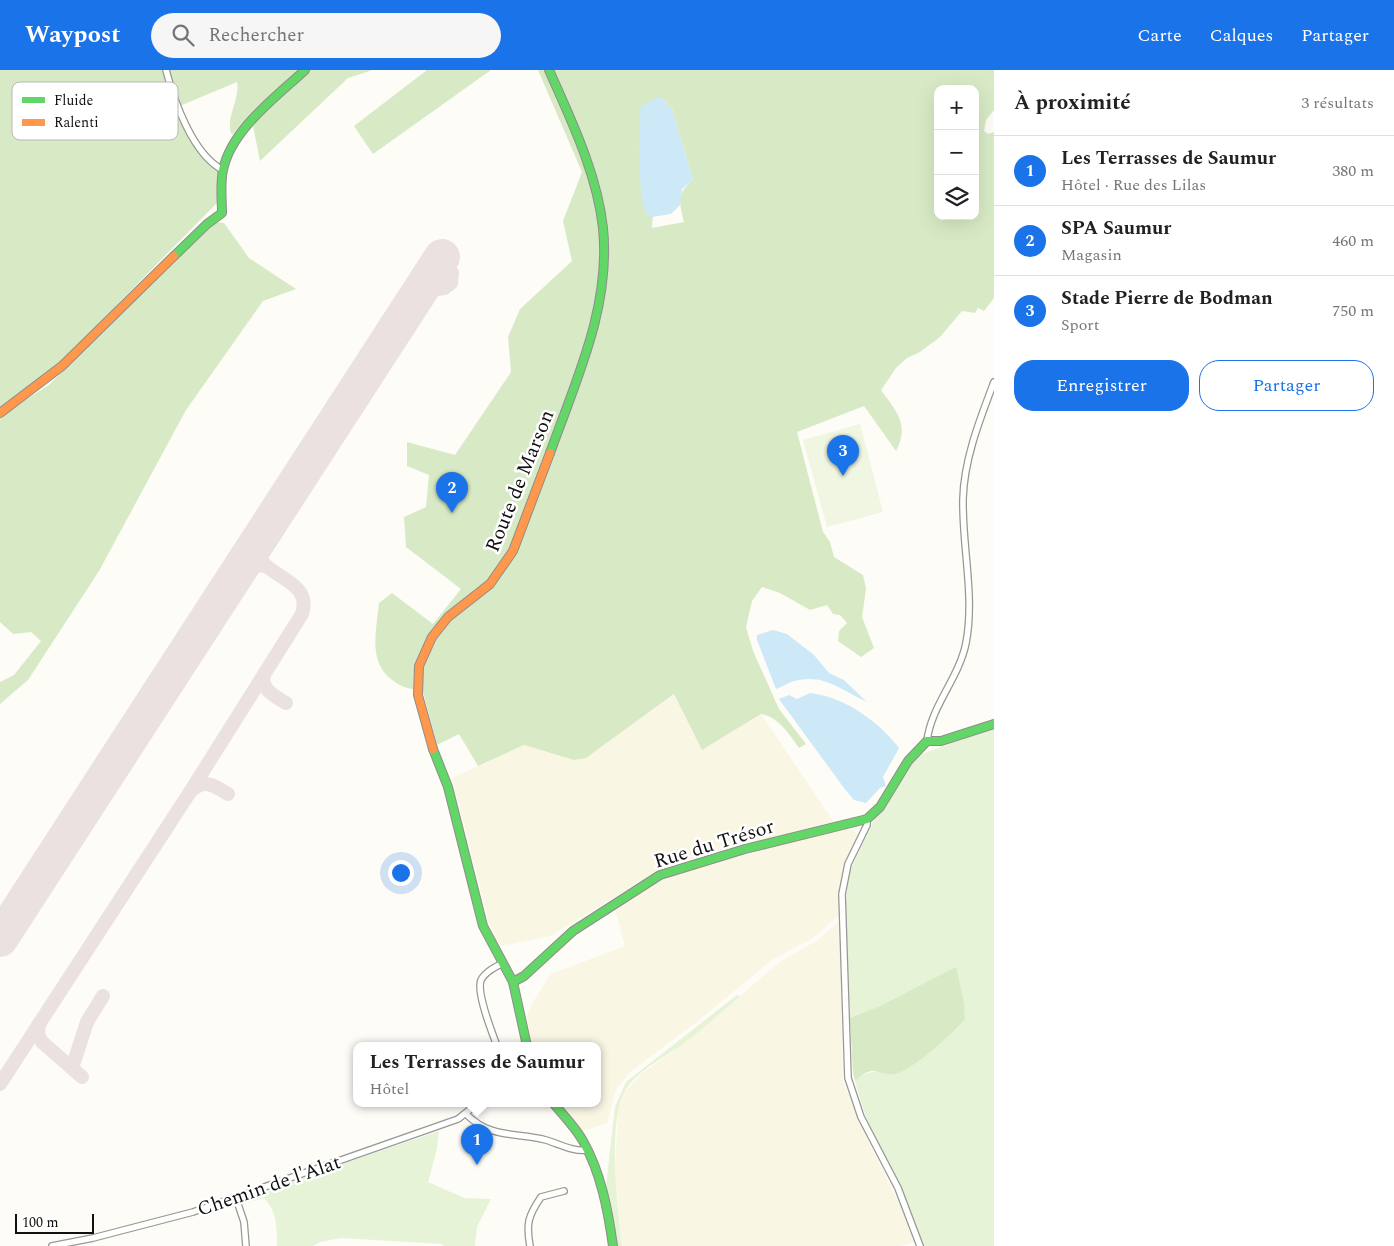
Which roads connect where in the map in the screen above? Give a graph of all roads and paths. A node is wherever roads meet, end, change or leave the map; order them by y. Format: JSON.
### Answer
{"nodes":[{"id":1,"x":166,"y":70,"type":"edge"},
{"id":2,"x":305,"y":70,"type":"edge"},
{"id":3,"x":549,"y":70,"type":"edge"},
{"id":4,"x":170,"y":82,"type":"edge"},
{"id":5,"x":178,"y":108,"type":"edge"},
{"id":6,"x":223,"y":170,"type":"junction"},
{"id":7,"x":994,"y":382,"type":"edge"},
{"id":8,"x":0,"y":413,"type":"edge"},
{"id":9,"x":994,"y":724,"type":"edge"},
{"id":10,"x":927,"y":741,"type":"junction"},
{"id":11,"x":867,"y":819,"type":"junction"},
{"id":12,"x":503,"y":963,"type":"junction"},
{"id":13,"x":513,"y":982,"type":"junction"},
{"id":14,"x":495,"y":1042,"type":"edge"},
{"id":15,"x":526,"y":1042,"type":"edge"},
{"id":16,"x":474,"y":1107,"type":"edge"},
{"id":17,"x":556,"y":1107,"type":"edge"},
{"id":18,"x":466,"y":1114,"type":"junction"},
{"id":19,"x":588,"y":1150,"type":"junction"},
{"id":20,"x":564,"y":1191,"type":"dead end"},
{"id":21,"x":236,"y":1198,"type":"junction"},
{"id":22,"x":52,"y":1246,"type":"edge"},
{"id":23,"x":246,"y":1246,"type":"edge"},
{"id":24,"x":530,"y":1246,"type":"edge"},
{"id":25,"x":613,"y":1246,"type":"edge"},
{"id":26,"x":920,"y":1246,"type":"edge"}],
"edges":[{"from":1,"to":4,"type":"street"},
{"from":2,"to":6,"type":"street"},
{"from":3,"to":12,"type":"street","name":"Route de Marson"},
{"from":5,"to":6,"type":"street"},
{"from":6,"to":8,"type":"street"},
{"from":7,"to":10,"type":"street"},
{"from":9,"to":10,"type":"street"},
{"from":10,"to":11,"type":"street"},
{"from":11,"to":13,"type":"street","name":"Rue du Trésor"},
{"from":11,"to":26,"type":"street"},
{"from":12,"to":13,"type":"street","name":"Route de Marson"},
{"from":12,"to":14,"type":"street"},
{"from":13,"to":15,"type":"street","name":"Route de Marson"},
{"from":16,"to":18,"type":"street","name":"Chemin de l'Alat"},
{"from":17,"to":19,"type":"street"},
{"from":18,"to":19,"type":"street"},
{"from":18,"to":21,"type":"street","name":"Chemin de l'Alat"},
{"from":19,"to":25,"type":"street"},
{"from":20,"to":24,"type":"street"},
{"from":21,"to":22,"type":"street","name":"Chemin de l'Alat"},
{"from":21,"to":23,"type":"street"}]}
